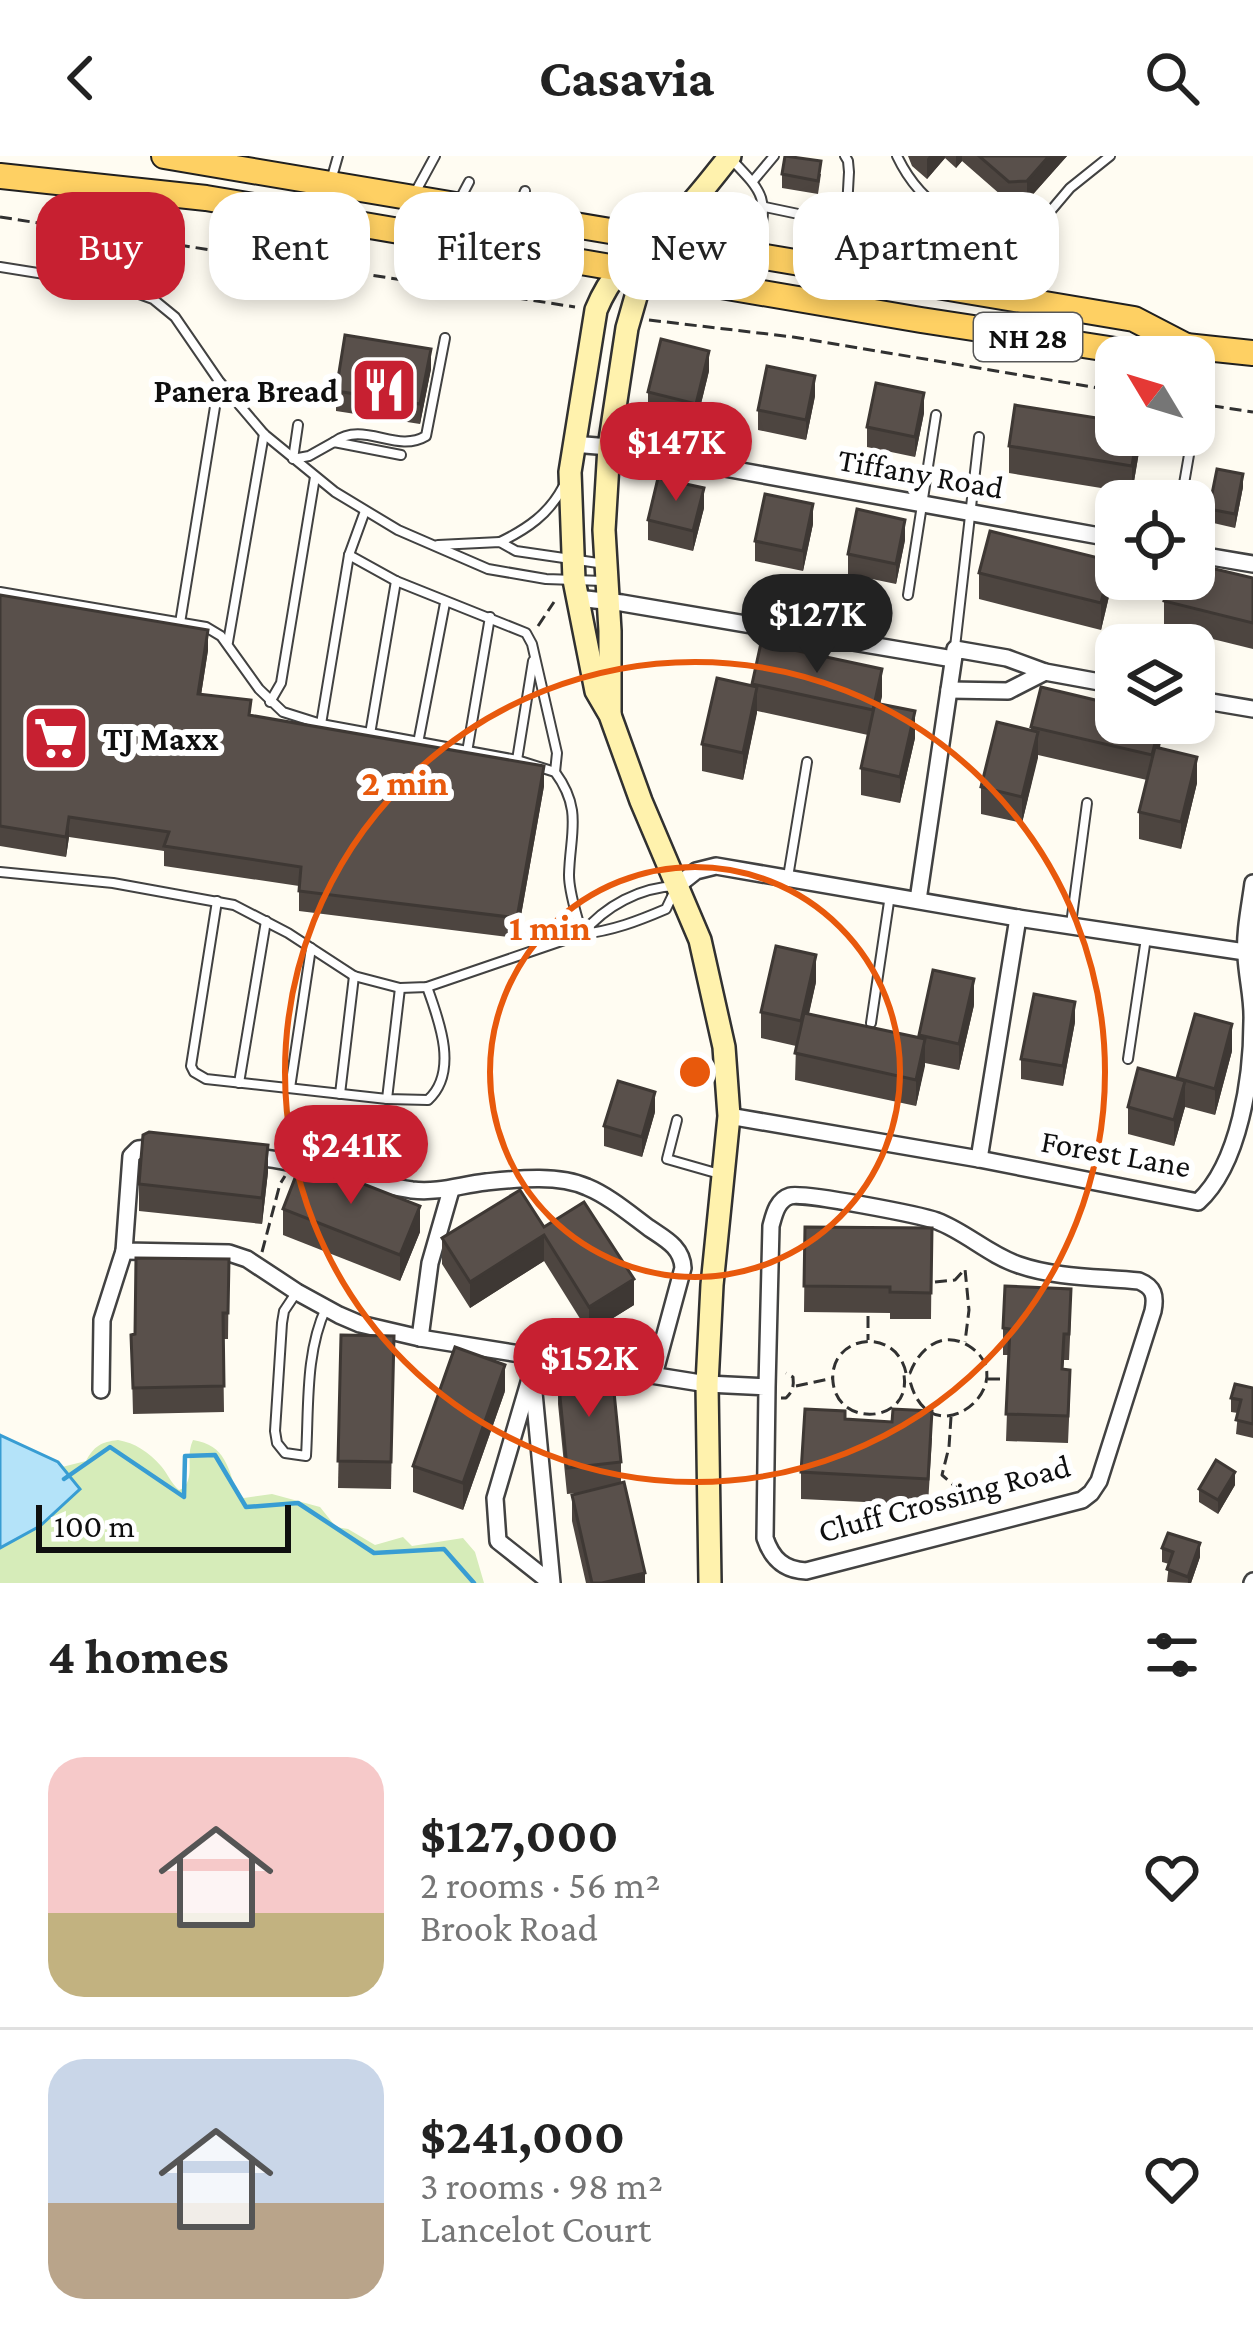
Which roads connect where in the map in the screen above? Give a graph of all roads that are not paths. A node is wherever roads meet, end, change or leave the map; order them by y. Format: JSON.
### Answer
{"nodes":[{"id":1,"x":164,"y":156,"type":"edge"},
{"id":2,"x":338,"y":156,"type":"edge"},
{"id":3,"x":435,"y":156,"type":"edge"},
{"id":4,"x":774,"y":156,"type":"edge"},
{"id":5,"x":845,"y":156,"type":"edge"},
{"id":6,"x":897,"y":156,"type":"edge"},
{"id":7,"x":1110,"y":156,"type":"edge"},
{"id":8,"x":730,"y":157,"type":"edge"},
{"id":9,"x":276,"y":165,"type":"edge"},
{"id":10,"x":0,"y":176,"type":"edge"},
{"id":11,"x":753,"y":181,"type":"junction"},
{"id":12,"x":469,"y":182,"type":"dead end"},
{"id":13,"x":330,"y":184,"type":"junction"},
{"id":14,"x":415,"y":192,"type":"edge"},
{"id":15,"x":464,"y":192,"type":"edge"},
{"id":16,"x":700,"y":192,"type":"edge"},
{"id":17,"x":758,"y":192,"type":"edge"},
{"id":18,"x":848,"y":192,"type":"edge"},
{"id":19,"x":922,"y":192,"type":"edge"},
{"id":20,"x":394,"y":195,"type":"edge"},
{"id":21,"x":1059,"y":201,"type":"edge"},
{"id":22,"x":608,"y":266,"type":"edge"},
{"id":23,"x":0,"y":267,"type":"edge"},
{"id":24,"x":608,"y":289,"type":"edge"},
{"id":25,"x":769,"y":294,"type":"edge"},
{"id":26,"x":631,"y":300,"type":"edge"},
{"id":27,"x":1018,"y":300,"type":"edge"},
{"id":28,"x":1166,"y":336,"type":"edge"},
{"id":29,"x":445,"y":338,"type":"dead end"},
{"id":30,"x":1095,"y":347,"type":"edge"},
{"id":31,"x":1215,"y":349,"type":"edge"},
{"id":32,"x":1253,"y":352,"type":"edge"},
{"id":33,"x":219,"y":381,"type":"junction"},
{"id":34,"x":936,"y":416,"type":"dead end"},
{"id":35,"x":298,"y":425,"type":"dead end"},
{"id":36,"x":264,"y":434,"type":"junction"},
{"id":37,"x":980,"y":437,"type":"dead end"},
{"id":38,"x":334,"y":442,"type":"junction"},
{"id":39,"x":573,"y":444,"type":"junction"},
{"id":40,"x":609,"y":447,"type":"junction"},
{"id":41,"x":401,"y":455,"type":"dead end"},
{"id":42,"x":292,"y":459,"type":"junction"},
{"id":43,"x":570,"y":475,"type":"junction"},
{"id":44,"x":315,"y":477,"type":"junction"},
{"id":45,"x":922,"y":504,"type":"junction"},
{"id":46,"x":364,"y":511,"type":"junction"},
{"id":47,"x":971,"y":513,"type":"junction"},
{"id":48,"x":1095,"y":535,"type":"edge"},
{"id":49,"x":500,"y":542,"type":"junction"},
{"id":50,"x":436,"y":545,"type":"junction"},
{"id":51,"x":349,"y":555,"type":"junction"},
{"id":52,"x":1215,"y":558,"type":"edge"},
{"id":53,"x":1253,"y":564,"type":"edge"},
{"id":54,"x":574,"y":579,"type":"junction"},
{"id":55,"x":396,"y":581,"type":"junction"},
{"id":56,"x":607,"y":582,"type":"junction"},
{"id":57,"x":0,"y":592,"type":"edge"},
{"id":58,"x":908,"y":595,"type":"dead end"},
{"id":59,"x":445,"y":602,"type":"junction"},
{"id":60,"x":490,"y":616,"type":"junction"},
{"id":61,"x":180,"y":623,"type":"junction"},
{"id":62,"x":228,"y":644,"type":"junction"},
{"id":63,"x":534,"y":652,"type":"junction"},
{"id":64,"x":954,"y":654,"type":"junction"},
{"id":65,"x":1045,"y":672,"type":"junction"},
{"id":66,"x":1095,"y":681,"type":"edge"},
{"id":67,"x":949,"y":690,"type":"junction"},
{"id":68,"x":270,"y":702,"type":"junction"},
{"id":69,"x":1215,"y":703,"type":"edge"},
{"id":70,"x":1253,"y":709,"type":"edge"},
{"id":71,"x":610,"y":715,"type":"junction"},
{"id":72,"x":321,"y":724,"type":"junction"},
{"id":73,"x":370,"y":734,"type":"junction"},
{"id":74,"x":418,"y":743,"type":"junction"},
{"id":75,"x":467,"y":752,"type":"junction"},
{"id":76,"x":517,"y":760,"type":"junction"},
{"id":77,"x":807,"y":763,"type":"dead end"},
{"id":78,"x":555,"y":772,"type":"junction"},
{"id":79,"x":1087,"y":803,"type":"dead end"},
{"id":80,"x":0,"y":872,"type":"edge"},
{"id":81,"x":788,"y":879,"type":"junction"},
{"id":82,"x":1253,"y":883,"type":"edge"},
{"id":83,"x":677,"y":886,"type":"junction"},
{"id":84,"x":890,"y":895,"type":"junction"},
{"id":85,"x":918,"y":900,"type":"junction"},
{"id":86,"x":217,"y":902,"type":"junction"},
{"id":87,"x":1018,"y":918,"type":"junction"},
{"id":88,"x":266,"y":921,"type":"junction"},
{"id":89,"x":1071,"y":926,"type":"junction"},
{"id":90,"x":582,"y":934,"type":"junction"},
{"id":91,"x":1146,"y":938,"type":"junction"},
{"id":92,"x":311,"y":948,"type":"junction"},
{"id":93,"x":1245,"y":952,"type":"junction"},
{"id":94,"x":354,"y":976,"type":"junction"},
{"id":95,"x":427,"y":987,"type":"junction"},
{"id":96,"x":400,"y":988,"type":"junction"},
{"id":97,"x":1253,"y":1020,"type":"edge"},
{"id":98,"x":871,"y":1023,"type":"edge"},
{"id":99,"x":1128,"y":1059,"type":"dead end"},
{"id":100,"x":238,"y":1083,"type":"junction"},
{"id":101,"x":290,"y":1088,"type":"junction"},
{"id":102,"x":340,"y":1094,"type":"junction"},
{"id":103,"x":387,"y":1099,"type":"junction"},
{"id":104,"x":729,"y":1116,"type":"junction"},
{"id":105,"x":677,"y":1120,"type":"dead end"},
{"id":106,"x":171,"y":1148,"type":"edge"},
{"id":107,"x":239,"y":1155,"type":"edge"},
{"id":108,"x":979,"y":1159,"type":"junction"},
{"id":109,"x":724,"y":1175,"type":"junction"},
{"id":110,"x":451,"y":1190,"type":"junction"},
{"id":111,"x":124,"y":1251,"type":"junction"},
{"id":112,"x":297,"y":1292,"type":"junction"},
{"id":113,"x":326,"y":1308,"type":"junction"},
{"id":114,"x":420,"y":1338,"type":"junction"},
{"id":115,"x":532,"y":1364,"type":"junction"},
{"id":116,"x":654,"y":1375,"type":"junction"},
{"id":117,"x":707,"y":1384,"type":"junction"},
{"id":118,"x":101,"y":1390,"type":"dead end"},
{"id":119,"x":773,"y":1393,"type":"junction"},
{"id":120,"x":552,"y":1583,"type":"edge"},
{"id":121,"x":710,"y":1583,"type":"edge"}],
"edges":[{"from":1,"to":9,"type":"main road","number":"NH 28"},
{"from":2,"to":13,"type":"lane"},
{"from":3,"to":14,"type":"lane"},
{"from":4,"to":11,"type":"lane"},
{"from":5,"to":18,"type":"lane"},
{"from":6,"to":19,"type":"lane"},
{"from":7,"to":21,"type":"lane"},
{"from":8,"to":11,"type":"lane"},
{"from":8,"to":16,"type":"street"},
{"from":9,"to":13,"type":"main road","number":"NH 28"},
{"from":10,"to":22,"type":"main road","number":"NH 28"},
{"from":11,"to":17,"type":"lane"},
{"from":12,"to":15,"type":"lane"},
{"from":13,"to":20,"type":"main road","number":"NH 28"},
{"from":23,"to":33,"type":"lane"},
{"from":24,"to":39,"type":"street"},
{"from":25,"to":30,"type":"main road","number":"NH 28"},
{"from":26,"to":40,"type":"street"},
{"from":27,"to":28,"type":"main road","number":"NH 28"},
{"from":29,"to":38,"type":"lane"},
{"from":31,"to":32,"type":"main road","number":"NH 28"},
{"from":33,"to":36,"type":"lane"},
{"from":33,"to":61,"type":"lane"},
{"from":34,"to":45,"type":"lane"},
{"from":35,"to":42,"type":"lane"},
{"from":36,"to":42,"type":"lane"},
{"from":36,"to":62,"type":"lane"},
{"from":37,"to":47,"type":"lane"},
{"from":38,"to":41,"type":"lane"},
{"from":38,"to":42,"type":"lane"},
{"from":39,"to":40,"type":"street","name":"Tiffany Road"},
{"from":39,"to":43,"type":"street"},
{"from":40,"to":45,"type":"street","name":"Tiffany Road"},
{"from":40,"to":56,"type":"street"},
{"from":42,"to":44,"type":"lane"},
{"from":43,"to":49,"type":"lane"},
{"from":43,"to":54,"type":"street"},
{"from":44,"to":46,"type":"lane"},
{"from":44,"to":68,"type":"lane"},
{"from":45,"to":47,"type":"street","name":"Tiffany Road"},
{"from":45,"to":58,"type":"lane"},
{"from":46,"to":50,"type":"lane"},
{"from":46,"to":51,"type":"lane"},
{"from":47,"to":48,"type":"street","name":"Tiffany Road"},
{"from":47,"to":64,"type":"lane"},
{"from":49,"to":50,"type":"lane"},
{"from":49,"to":54,"type":"lane"},
{"from":50,"to":54,"type":"lane"},
{"from":51,"to":55,"type":"lane"},
{"from":51,"to":72,"type":"lane"},
{"from":52,"to":53,"type":"street"},
{"from":54,"to":56,"type":"street"},
{"from":54,"to":56,"type":"lane"},
{"from":54,"to":71,"type":"street"},
{"from":55,"to":59,"type":"lane"},
{"from":55,"to":73,"type":"lane"},
{"from":56,"to":64,"type":"street"},
{"from":56,"to":71,"type":"street"},
{"from":57,"to":61,"type":"lane"},
{"from":59,"to":60,"type":"lane"},
{"from":59,"to":74,"type":"lane"},
{"from":60,"to":63,"type":"lane"},
{"from":60,"to":75,"type":"lane"},
{"from":61,"to":62,"type":"lane"},
{"from":62,"to":68,"type":"lane"},
{"from":63,"to":76,"type":"lane"},
{"from":63,"to":78,"type":"lane"},
{"from":64,"to":65,"type":"street"},
{"from":64,"to":67,"type":"street"},
{"from":65,"to":66,"type":"street"},
{"from":65,"to":67,"type":"street"},
{"from":67,"to":85,"type":"street"},
{"from":68,"to":72,"type":"lane"},
{"from":69,"to":70,"type":"street"},
{"from":71,"to":83,"type":"street"},
{"from":72,"to":73,"type":"lane"},
{"from":73,"to":74,"type":"lane"},
{"from":74,"to":75,"type":"lane"},
{"from":75,"to":76,"type":"lane"},
{"from":76,"to":78,"type":"lane"},
{"from":77,"to":81,"type":"lane"},
{"from":78,"to":90,"type":"lane"},
{"from":79,"to":89,"type":"lane"},
{"from":80,"to":86,"type":"lane"},
{"from":81,"to":83,"type":"street"},
{"from":81,"to":84,"type":"street"},
{"from":82,"to":93,"type":"street","name":"Forest Lane"},
{"from":83,"to":90,"type":"lane"},
{"from":83,"to":90,"type":"lane"},
{"from":83,"to":104,"type":"street"},
{"from":84,"to":85,"type":"street"},
{"from":84,"to":98,"type":"lane"},
{"from":85,"to":87,"type":"street"},
{"from":86,"to":88,"type":"lane"},
{"from":86,"to":100,"type":"lane"},
{"from":87,"to":89,"type":"street"},
{"from":87,"to":108,"type":"street"},
{"from":88,"to":92,"type":"lane"},
{"from":88,"to":100,"type":"lane"},
{"from":89,"to":91,"type":"street"},
{"from":90,"to":95,"type":"lane"},
{"from":91,"to":93,"type":"street"},
{"from":91,"to":99,"type":"lane"},
{"from":92,"to":94,"type":"lane"},
{"from":92,"to":101,"type":"lane"},
{"from":93,"to":97,"type":"street","name":"Forest Lane"},
{"from":94,"to":96,"type":"lane"},
{"from":94,"to":102,"type":"lane"},
{"from":95,"to":96,"type":"lane"},
{"from":95,"to":103,"type":"lane"},
{"from":96,"to":103,"type":"lane"},
{"from":97,"to":108,"type":"street","name":"Forest Lane"},
{"from":100,"to":101,"type":"lane"},
{"from":101,"to":102,"type":"lane"},
{"from":102,"to":103,"type":"lane"},
{"from":104,"to":108,"type":"street","name":"Forest Lane"},
{"from":104,"to":109,"type":"street"},
{"from":105,"to":109,"type":"lane"},
{"from":106,"to":111,"type":"street"},
{"from":107,"to":110,"type":"street"},
{"from":109,"to":117,"type":"street"},
{"from":110,"to":114,"type":"street"},
{"from":110,"to":116,"type":"street"},
{"from":111,"to":112,"type":"street"},
{"from":111,"to":118,"type":"street"},
{"from":112,"to":113,"type":"street"},
{"from":112,"to":113,"type":"lane"},
{"from":113,"to":114,"type":"street"},
{"from":114,"to":115,"type":"street"},
{"from":115,"to":116,"type":"street"},
{"from":115,"to":120,"type":"street"},
{"from":115,"to":120,"type":"street"},
{"from":116,"to":117,"type":"street"},
{"from":117,"to":119,"type":"street"},
{"from":117,"to":121,"type":"street"},
{"from":119,"to":119,"type":"street","name":"Cluff Crossing Road"}]}
